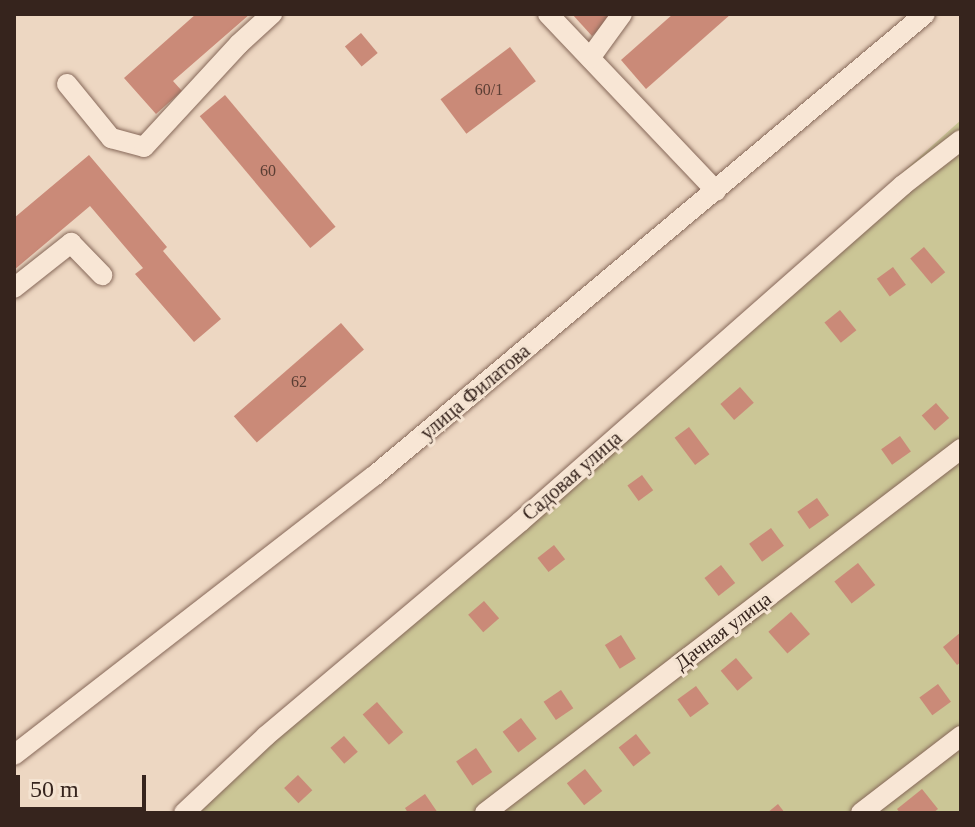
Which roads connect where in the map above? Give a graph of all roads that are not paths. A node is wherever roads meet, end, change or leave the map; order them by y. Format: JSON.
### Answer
{"nodes":[{"id":1,"x":272,"y":14,"type":"edge"},
{"id":2,"x":548,"y":14,"type":"edge"},
{"id":3,"x":622,"y":14,"type":"edge"},
{"id":4,"x":925,"y":14,"type":"edge"},
{"id":5,"x":590,"y":58,"type":"junction"},
{"id":6,"x":67,"y":84,"type":"dead end"},
{"id":7,"x":961,"y":140,"type":"edge"},
{"id":8,"x":716,"y":191,"type":"junction"},
{"id":9,"x":102,"y":275,"type":"dead end"},
{"id":10,"x":14,"y":288,"type":"edge"},
{"id":11,"x":961,"y":449,"type":"edge"},
{"id":12,"x":961,"y":736,"type":"edge"},
{"id":13,"x":14,"y":755,"type":"edge"},
{"id":14,"x":184,"y":813,"type":"edge"},
{"id":15,"x":485,"y":813,"type":"edge"},
{"id":16,"x":861,"y":813,"type":"edge"}],
"edges":[{"from":1,"to":6,"type":"street"},
{"from":2,"to":5,"type":"street"},
{"from":3,"to":5,"type":"street"},
{"from":4,"to":8,"type":"street","name":"улица Филатова"},
{"from":5,"to":8,"type":"street"},
{"from":7,"to":14,"type":"street","name":"Садовая улица"},
{"from":8,"to":13,"type":"street","name":"улица Филатова"},
{"from":9,"to":10,"type":"street"},
{"from":11,"to":15,"type":"street","name":"Дачная улица"},
{"from":12,"to":16,"type":"street"}]}
